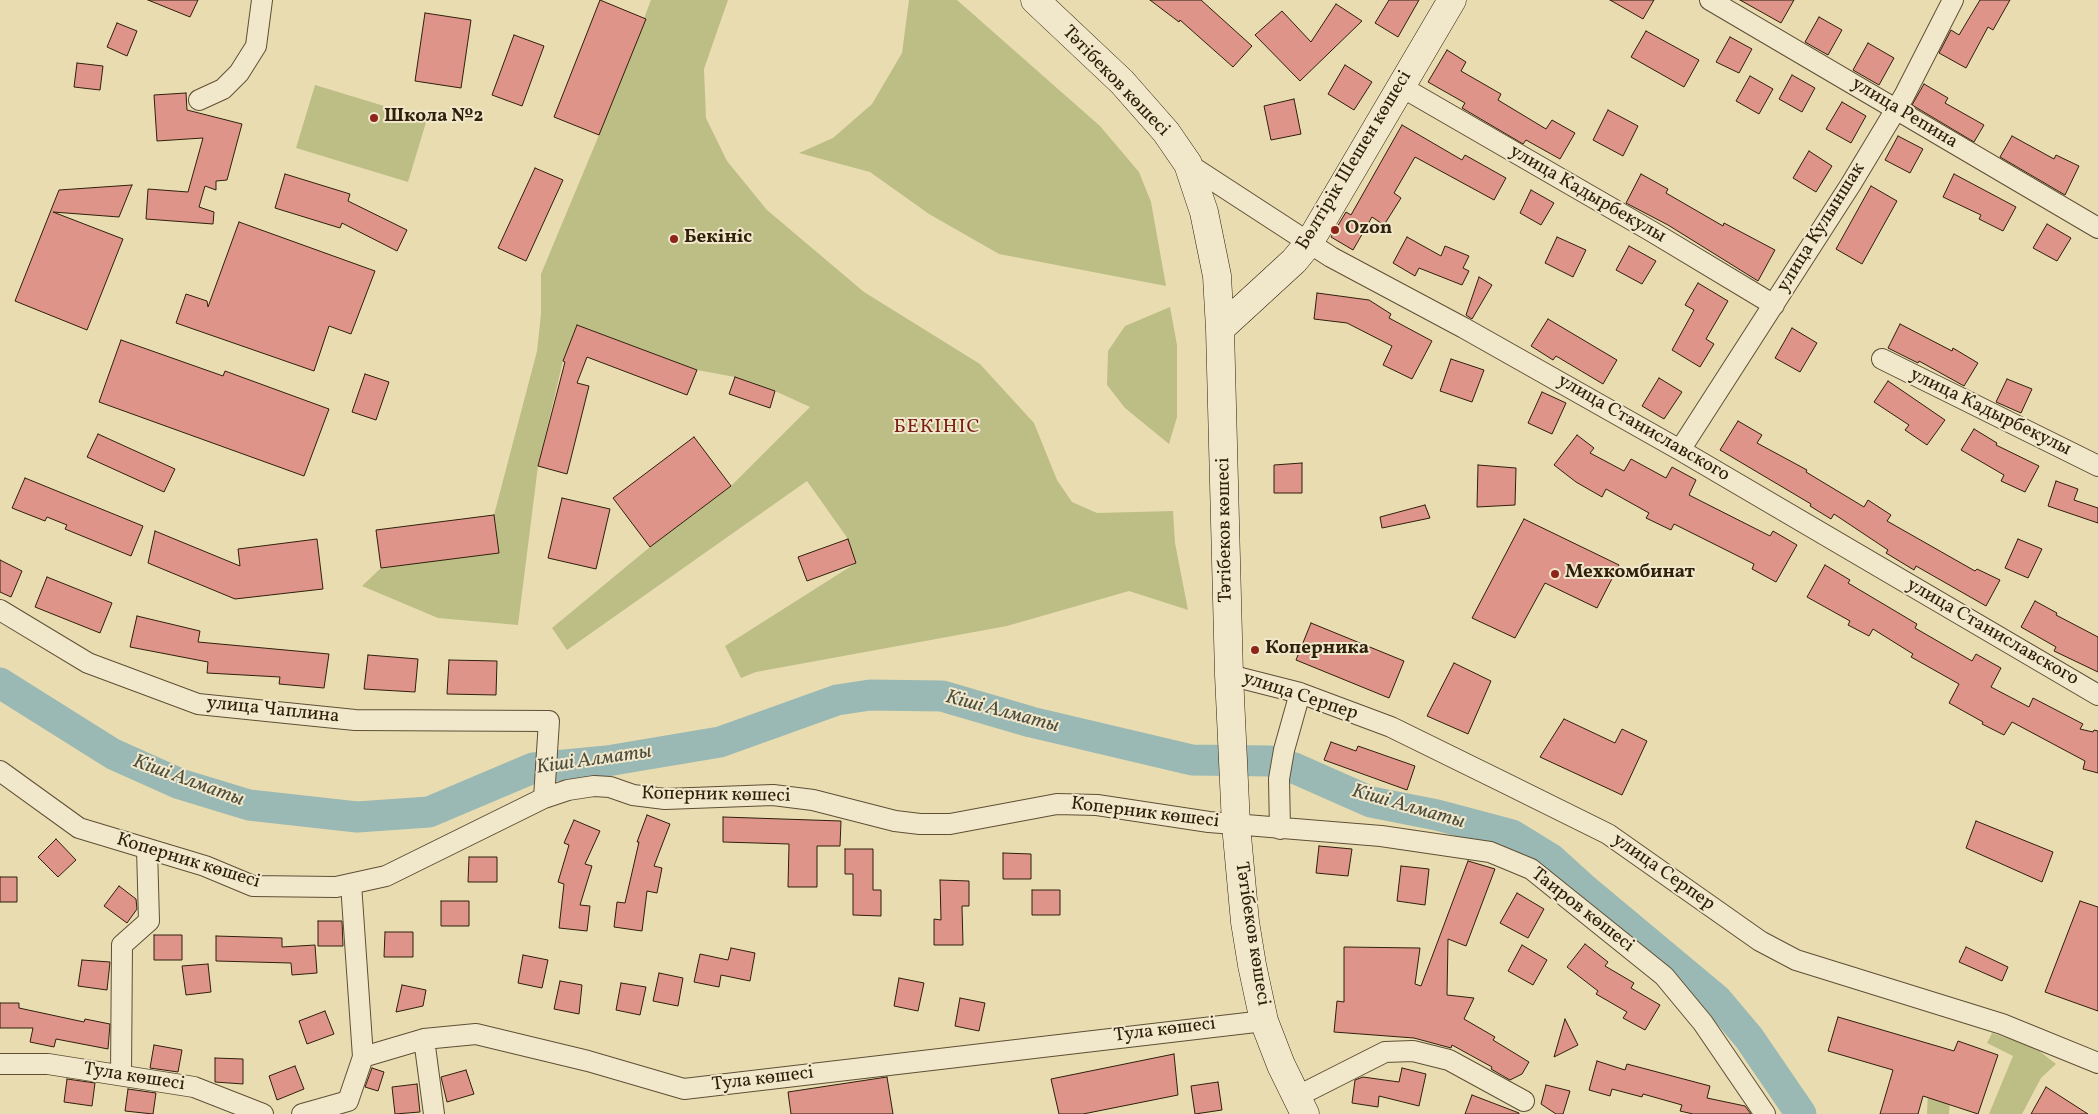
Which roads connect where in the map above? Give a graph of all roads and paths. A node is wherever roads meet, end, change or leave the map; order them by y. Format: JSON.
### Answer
{"nodes":[{"id":1,"x":262,"y":0,"type":"edge"},
{"id":2,"x":1035,"y":0,"type":"edge"},
{"id":3,"x":1452,"y":0,"type":"edge"},
{"id":4,"x":1710,"y":0,"type":"edge"},
{"id":5,"x":1953,"y":0,"type":"edge"},
{"id":6,"x":1400,"y":86,"type":"junction"},
{"id":7,"x":199,"y":100,"type":"dead end"},
{"id":8,"x":1896,"y":110,"type":"junction"},
{"id":9,"x":1188,"y":164,"type":"junction"},
{"id":10,"x":2098,"y":228,"type":"edge"},
{"id":11,"x":1308,"y":243,"type":"junction"},
{"id":12,"x":1774,"y":305,"type":"junction"},
{"id":13,"x":1220,"y":329,"type":"junction"},
{"id":14,"x":1882,"y":360,"type":"dead end"},
{"id":15,"x":1680,"y":450,"type":"junction"},
{"id":16,"x":2098,"y":466,"type":"edge"},
{"id":17,"x":0,"y":610,"type":"edge"},
{"id":18,"x":1229,"y":675,"type":"junction"},
{"id":19,"x":1300,"y":693,"type":"junction"},
{"id":20,"x":2098,"y":695,"type":"edge"},
{"id":21,"x":0,"y":771,"type":"edge"},
{"id":22,"x":545,"y":788,"type":"junction"},
{"id":23,"x":1236,"y":825,"type":"junction"},
{"id":24,"x":1280,"y":829,"type":"junction"},
{"id":25,"x":147,"y":849,"type":"junction"},
{"id":26,"x":352,"y":884,"type":"junction"},
{"id":27,"x":1264,"y":1021,"type":"junction"},
{"id":28,"x":424,"y":1040,"type":"junction"},
{"id":29,"x":363,"y":1057,"type":"junction"},
{"id":30,"x":2098,"y":1063,"type":"edge"},
{"id":31,"x":0,"y":1064,"type":"edge"},
{"id":32,"x":121,"y":1075,"type":"junction"},
{"id":33,"x":1524,"y":1101,"type":"dead end"},
{"id":34,"x":1300,"y":1105,"type":"edge"},
{"id":35,"x":263,"y":1114,"type":"edge"},
{"id":36,"x":302,"y":1114,"type":"edge"},
{"id":37,"x":434,"y":1114,"type":"edge"},
{"id":38,"x":1765,"y":1114,"type":"edge"}],
"edges":[{"from":1,"to":7,"type":"street"},
{"from":2,"to":9,"type":"main road","name":"Тәтібеков көшесі"},
{"from":3,"to":6,"type":"main road","name":"Бөлтірік Шешен көшесі"},
{"from":4,"to":8,"type":"street","name":"улица Репина"},
{"from":5,"to":8,"type":"street","name":"улица Кулыншак"},
{"from":6,"to":11,"type":"main road","name":"Бөлтірік Шешен көшесі"},
{"from":6,"to":12,"type":"street","name":"улица Кадырбекулы"},
{"from":8,"to":10,"type":"street","name":"улица Репина"},
{"from":8,"to":12,"type":"street","name":"улица Кулыншак"},
{"from":9,"to":11,"type":"street","name":"улица Станиславского"},
{"from":9,"to":13,"type":"main road","name":"Тәтібеков көшесі"},
{"from":11,"to":13,"type":"main road","name":"Бөлтірік Шешен көшесі"},
{"from":11,"to":15,"type":"street","name":"улица Станиславского"},
{"from":12,"to":15,"type":"street","name":"улица Кулыншак"},
{"from":13,"to":18,"type":"main road","name":"Тәтібеков көшесі"},
{"from":14,"to":16,"type":"street","name":"улица Кадырбекулы"},
{"from":15,"to":20,"type":"street","name":"улица Станиславского"},
{"from":17,"to":22,"type":"street","name":"улица Чаплина"},
{"from":18,"to":19,"type":"street","name":"улица Серпер"},
{"from":18,"to":23,"type":"main road","name":"Тәтібеков көшесі"},
{"from":19,"to":24,"type":"street"},
{"from":19,"to":30,"type":"street","name":"улица Серпер"},
{"from":21,"to":25,"type":"street","name":"Коперник көшесі"},
{"from":22,"to":23,"type":"street","name":"Коперник көшесі"},
{"from":22,"to":26,"type":"street","name":"Коперник көшесі"},
{"from":23,"to":24,"type":"street","name":"Таиров көшесі"},
{"from":23,"to":27,"type":"main road","name":"Тәтібеков көшесі"},
{"from":24,"to":38,"type":"street","name":"Таиров көшесі"},
{"from":25,"to":26,"type":"street","name":"Коперник көшесі"},
{"from":25,"to":32,"type":"street"},
{"from":26,"to":29,"type":"street"},
{"from":27,"to":28,"type":"street","name":"Тула көшесі"},
{"from":27,"to":34,"type":"main road","name":"Тәтібеков көшесі"},
{"from":28,"to":29,"type":"street","name":"Тула көшесі"},
{"from":28,"to":37,"type":"street"},
{"from":29,"to":36,"type":"street"},
{"from":31,"to":32,"type":"street","name":"Тула көшесі"},
{"from":32,"to":35,"type":"street","name":"Тула көшесі"},
{"from":33,"to":34,"type":"street"}]}
